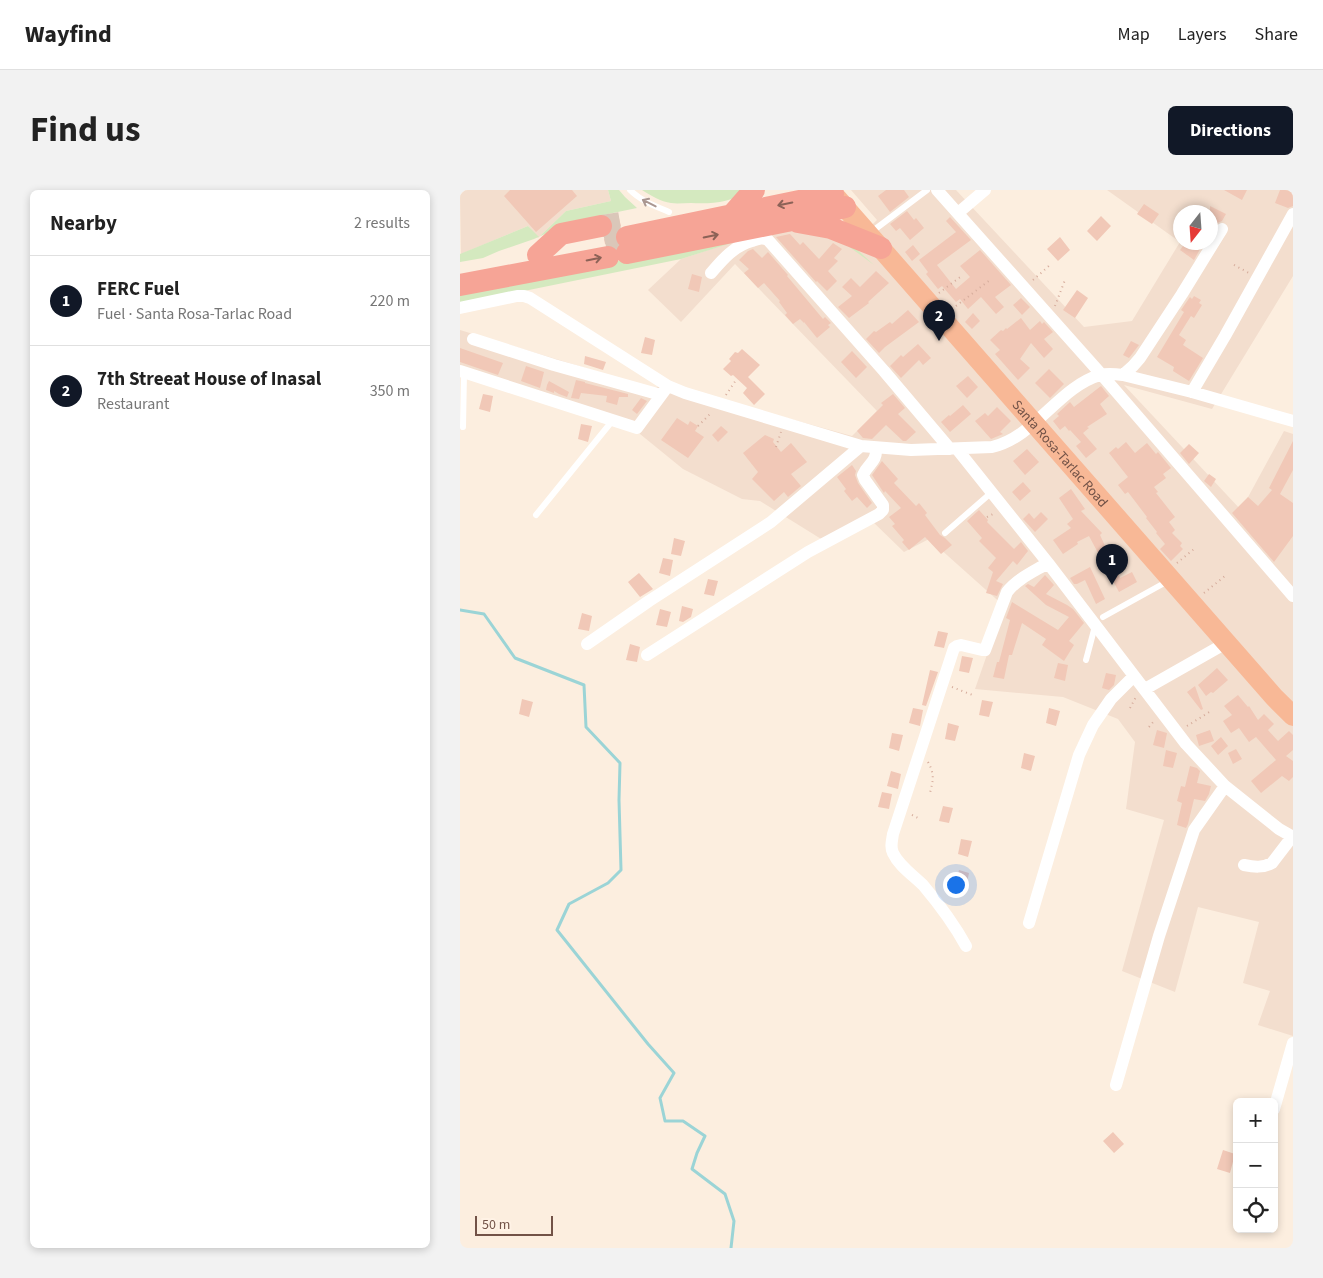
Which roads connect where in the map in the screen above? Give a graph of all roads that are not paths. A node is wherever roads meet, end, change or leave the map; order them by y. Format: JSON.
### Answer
{"nodes":[{"id":1,"x":630,"y":190,"type":"edge"},
{"id":2,"x":754,"y":190,"type":"edge"},
{"id":3,"x":927,"y":190,"type":"edge"},
{"id":4,"x":937,"y":190,"type":"edge"},
{"id":5,"x":985,"y":190,"type":"edge"},
{"id":6,"x":836,"y":195,"type":"edge"},
{"id":7,"x":669,"y":212,"type":"junction"},
{"id":8,"x":958,"y":213,"type":"junction"},
{"id":9,"x":1293,"y":214,"type":"edge"},
{"id":10,"x":728,"y":216,"type":"junction"},
{"id":11,"x":787,"y":221,"type":"junction"},
{"id":12,"x":1222,"y":229,"type":"dead end"},
{"id":13,"x":614,"y":240,"type":"junction"},
{"id":14,"x":874,"y":241,"type":"junction"},
{"id":15,"x":460,"y":273,"type":"edge"},
{"id":16,"x":711,"y":273,"type":"dead end"},
{"id":17,"x":460,"y":286,"type":"edge"},
{"id":18,"x":460,"y":308,"type":"edge"},
{"id":19,"x":473,"y":339,"type":"dead end"},
{"id":20,"x":462,"y":372,"type":"edge"},
{"id":21,"x":1102,"y":374,"type":"junction"},
{"id":22,"x":1123,"y":375,"type":"junction"},
{"id":23,"x":665,"y":390,"type":"junction"},
{"id":24,"x":1192,"y":392,"type":"junction"},
{"id":25,"x":613,"y":420,"type":"junction"},
{"id":26,"x":1293,"y":421,"type":"edge"},
{"id":27,"x":1034,"y":423,"type":"junction"},
{"id":28,"x":462,"y":427,"type":"dead end"},
{"id":29,"x":861,"y":446,"type":"junction"},
{"id":30,"x":876,"y":448,"type":"junction"},
{"id":31,"x":953,"y":449,"type":"junction"},
{"id":32,"x":992,"y":492,"type":"junction"},
{"id":33,"x":536,"y":515,"type":"dead end"},
{"id":34,"x":945,"y":533,"type":"dead end"},
{"id":35,"x":1048,"y":563,"type":"junction"},
{"id":36,"x":1168,"y":576,"type":"junction"},
{"id":37,"x":1292,"y":591,"type":"edge"},
{"id":38,"x":1099,"y":621,"type":"junction"},
{"id":39,"x":1226,"y":643,"type":"junction"},
{"id":40,"x":588,"y":644,"type":"dead end"},
{"id":41,"x":646,"y":655,"type":"dead end"},
{"id":42,"x":1086,"y":660,"type":"dead end"},
{"id":43,"x":1134,"y":676,"type":"junction"},
{"id":44,"x":1145,"y":689,"type":"junction"},
{"id":45,"x":1293,"y":716,"type":"edge"},
{"id":46,"x":1225,"y":786,"type":"junction"},
{"id":47,"x":1293,"y":837,"type":"edge"},
{"id":48,"x":1244,"y":866,"type":"dead end"},
{"id":49,"x":1030,"y":923,"type":"dead end"},
{"id":50,"x":966,"y":946,"type":"dead end"},
{"id":51,"x":1293,"y":1043,"type":"edge"},
{"id":52,"x":1116,"y":1085,"type":"dead end"},
{"id":53,"x":1277,"y":1098,"type":"edge"}],
"edges":[{"from":7,"to":1,"type":"lane","one_way":true},
{"from":2,"to":10,"type":"highway"},
{"from":3,"to":14,"type":"lane"},
{"from":4,"to":8,"type":"street"},
{"from":5,"to":8,"type":"street"},
{"from":6,"to":10,"type":"highway","one_way":true},
{"from":6,"to":11,"type":"highway"},
{"from":6,"to":14,"type":"highway","name":"Santa Rosa-Tarlac Road"},
{"from":7,"to":10,"type":"highway"},
{"from":7,"to":13,"type":"highway"},
{"from":8,"to":21,"type":"street"},
{"from":9,"to":24,"type":"street"},
{"from":10,"to":13,"type":"highway"},
{"from":13,"to":11,"type":"highway","one_way":true},
{"from":11,"to":14,"type":"highway"},
{"from":12,"to":22,"type":"street"},
{"from":13,"to":15,"type":"highway"},
{"from":17,"to":13,"type":"highway","one_way":true},
{"from":14,"to":27,"type":"highway","name":"Santa Rosa-Tarlac Road"},
{"from":16,"to":31,"type":"street"},
{"from":18,"to":23,"type":"street"},
{"from":19,"to":23,"type":"street"},
{"from":20,"to":25,"type":"street"},
{"from":20,"to":28,"type":"lane"},
{"from":21,"to":22,"type":"street"},
{"from":21,"to":27,"type":"street"},
{"from":21,"to":37,"type":"street"},
{"from":22,"to":24,"type":"street"},
{"from":23,"to":25,"type":"street"},
{"from":23,"to":29,"type":"street"},
{"from":24,"to":26,"type":"street"},
{"from":25,"to":33,"type":"lane"},
{"from":27,"to":31,"type":"street"},
{"from":27,"to":36,"type":"highway","name":"Santa Rosa-Tarlac Road"},
{"from":29,"to":30,"type":"street"},
{"from":29,"to":40,"type":"street"},
{"from":30,"to":31,"type":"street"},
{"from":30,"to":41,"type":"street"},
{"from":31,"to":32,"type":"street"},
{"from":32,"to":34,"type":"lane"},
{"from":32,"to":35,"type":"street"},
{"from":35,"to":38,"type":"street"},
{"from":35,"to":50,"type":"street"},
{"from":36,"to":38,"type":"lane"},
{"from":36,"to":39,"type":"highway","name":"Santa Rosa-Tarlac Road"},
{"from":38,"to":42,"type":"lane"},
{"from":38,"to":43,"type":"street"},
{"from":39,"to":44,"type":"street"},
{"from":39,"to":45,"type":"highway","name":"Santa Rosa-Tarlac Road"},
{"from":43,"to":44,"type":"street"},
{"from":43,"to":49,"type":"street"},
{"from":44,"to":46,"type":"street"},
{"from":46,"to":47,"type":"street"},
{"from":46,"to":52,"type":"street"},
{"from":47,"to":48,"type":"street"},
{"from":51,"to":53,"type":"street"}]}
